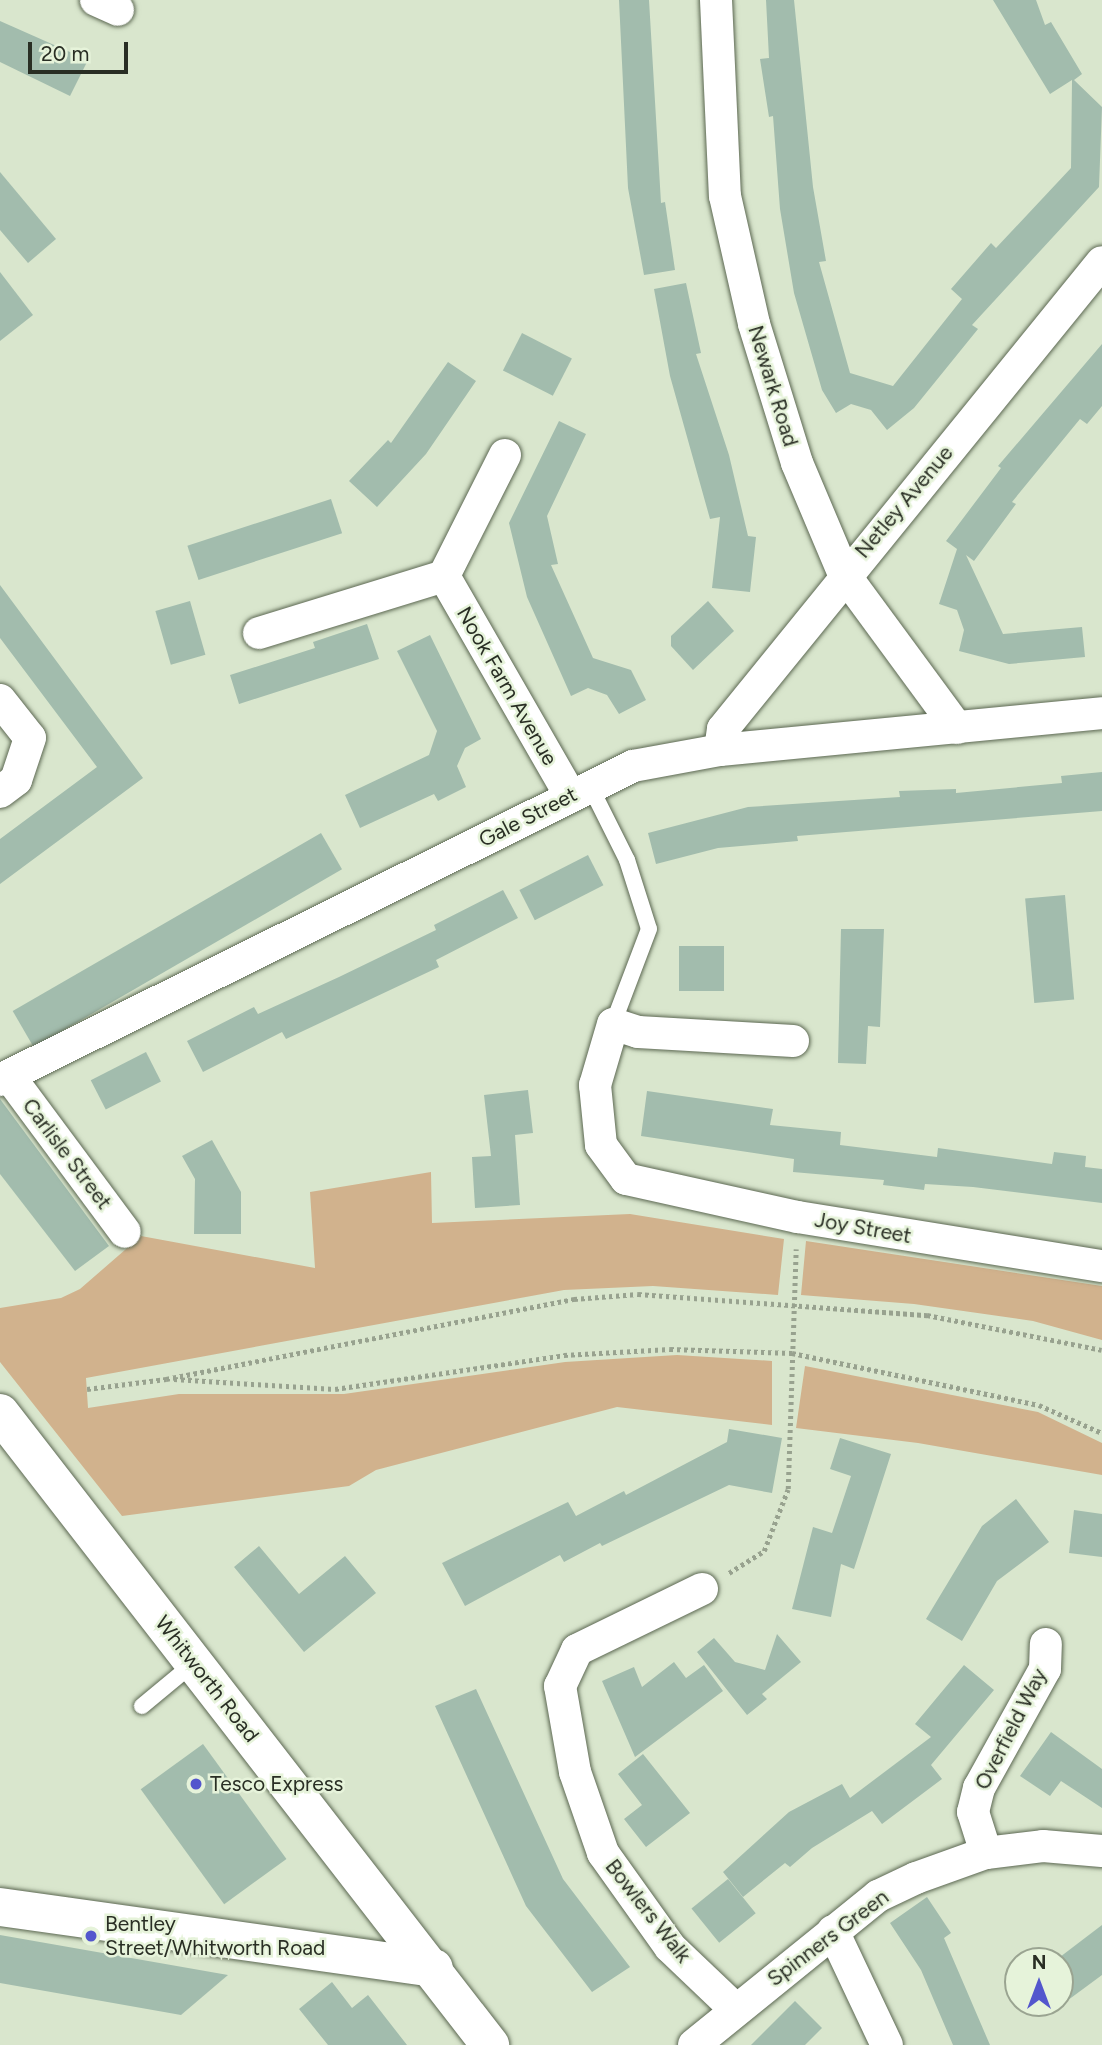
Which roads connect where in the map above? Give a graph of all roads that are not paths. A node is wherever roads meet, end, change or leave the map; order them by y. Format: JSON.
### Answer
{"nodes":[{"id":1,"x":716,"y":0,"type":"edge"},
{"id":2,"x":1102,"y":262,"type":"edge"},
{"id":3,"x":505,"y":455,"type":"dead end"},
{"id":4,"x":844,"y":574,"type":"junction"},
{"id":5,"x":444,"y":576,"type":"junction"},
{"id":6,"x":259,"y":633,"type":"dead end"},
{"id":7,"x":0,"y":700,"type":"edge"},
{"id":8,"x":1102,"y":713,"type":"edge"},
{"id":9,"x":957,"y":728,"type":"junction"},
{"id":10,"x":720,"y":750,"type":"junction"},
{"id":11,"x":580,"y":791,"type":"junction"},
{"id":12,"x":0,"y":792,"type":"edge"},
{"id":13,"x":613,"y":1024,"type":"junction"},
{"id":14,"x":793,"y":1041,"type":"dead end"},
{"id":15,"x":5,"y":1078,"type":"edge"},
{"id":16,"x":125,"y":1232,"type":"dead end"},
{"id":17,"x":1102,"y":1266,"type":"edge"},
{"id":18,"x":0,"y":1413,"type":"edge"},
{"id":19,"x":702,"y":1589,"type":"road end"},
{"id":20,"x":1046,"y":1644,"type":"dead end"},
{"id":21,"x":194,"y":1663,"type":"junction"},
{"id":22,"x":142,"y":1706,"type":"dead end"},
{"id":23,"x":1102,"y":1851,"type":"edge"},
{"id":24,"x":986,"y":1853,"type":"junction"},
{"id":25,"x":0,"y":1907,"type":"edge"},
{"id":26,"x":833,"y":1930,"type":"junction"},
{"id":27,"x":434,"y":1969,"type":"junction"},
{"id":28,"x":736,"y":2009,"type":"junction"},
{"id":29,"x":490,"y":2045,"type":"edge"},
{"id":30,"x":694,"y":2045,"type":"edge"},
{"id":31,"x":887,"y":2045,"type":"edge"}],
"edges":[{"from":1,"to":4,"type":"street","name":"Newark Road"},
{"from":2,"to":4,"type":"street","name":"Netley Avenue"},
{"from":3,"to":5,"type":"street"},
{"from":4,"to":9,"type":"street","name":"Newark Road"},
{"from":4,"to":10,"type":"street","name":"Netley Avenue"},
{"from":5,"to":6,"type":"street"},
{"from":5,"to":11,"type":"street","name":"Nook Farm Avenue"},
{"from":7,"to":12,"type":"street"},
{"from":8,"to":9,"type":"street","name":"Gale Street"},
{"from":9,"to":10,"type":"street","name":"Gale Street"},
{"from":10,"to":11,"type":"street","name":"Gale Street"},
{"from":11,"to":13,"type":"lane"},
{"from":11,"to":15,"type":"street","name":"Gale Street"},
{"from":13,"to":14,"type":"street"},
{"from":13,"to":17,"type":"street","name":"Joy Street"},
{"from":15,"to":16,"type":"street","name":"Carlisle Street"},
{"from":18,"to":21,"type":"main road","name":"Whitworth Road"},
{"from":19,"to":28,"type":"street","name":"Bowlers Walk"},
{"from":20,"to":24,"type":"street","name":"Overfield Way"},
{"from":21,"to":22,"type":"lane"},
{"from":21,"to":27,"type":"main road","name":"Whitworth Road"},
{"from":23,"to":24,"type":"street","name":"Spinners Green"},
{"from":24,"to":26,"type":"street","name":"Spinners Green"},
{"from":25,"to":27,"type":"main road"},
{"from":26,"to":28,"type":"street","name":"Spinners Green"},
{"from":26,"to":31,"type":"street"},
{"from":27,"to":29,"type":"main road","name":"Whitworth Road"},
{"from":28,"to":30,"type":"street","name":"Spinners Green"}]}
